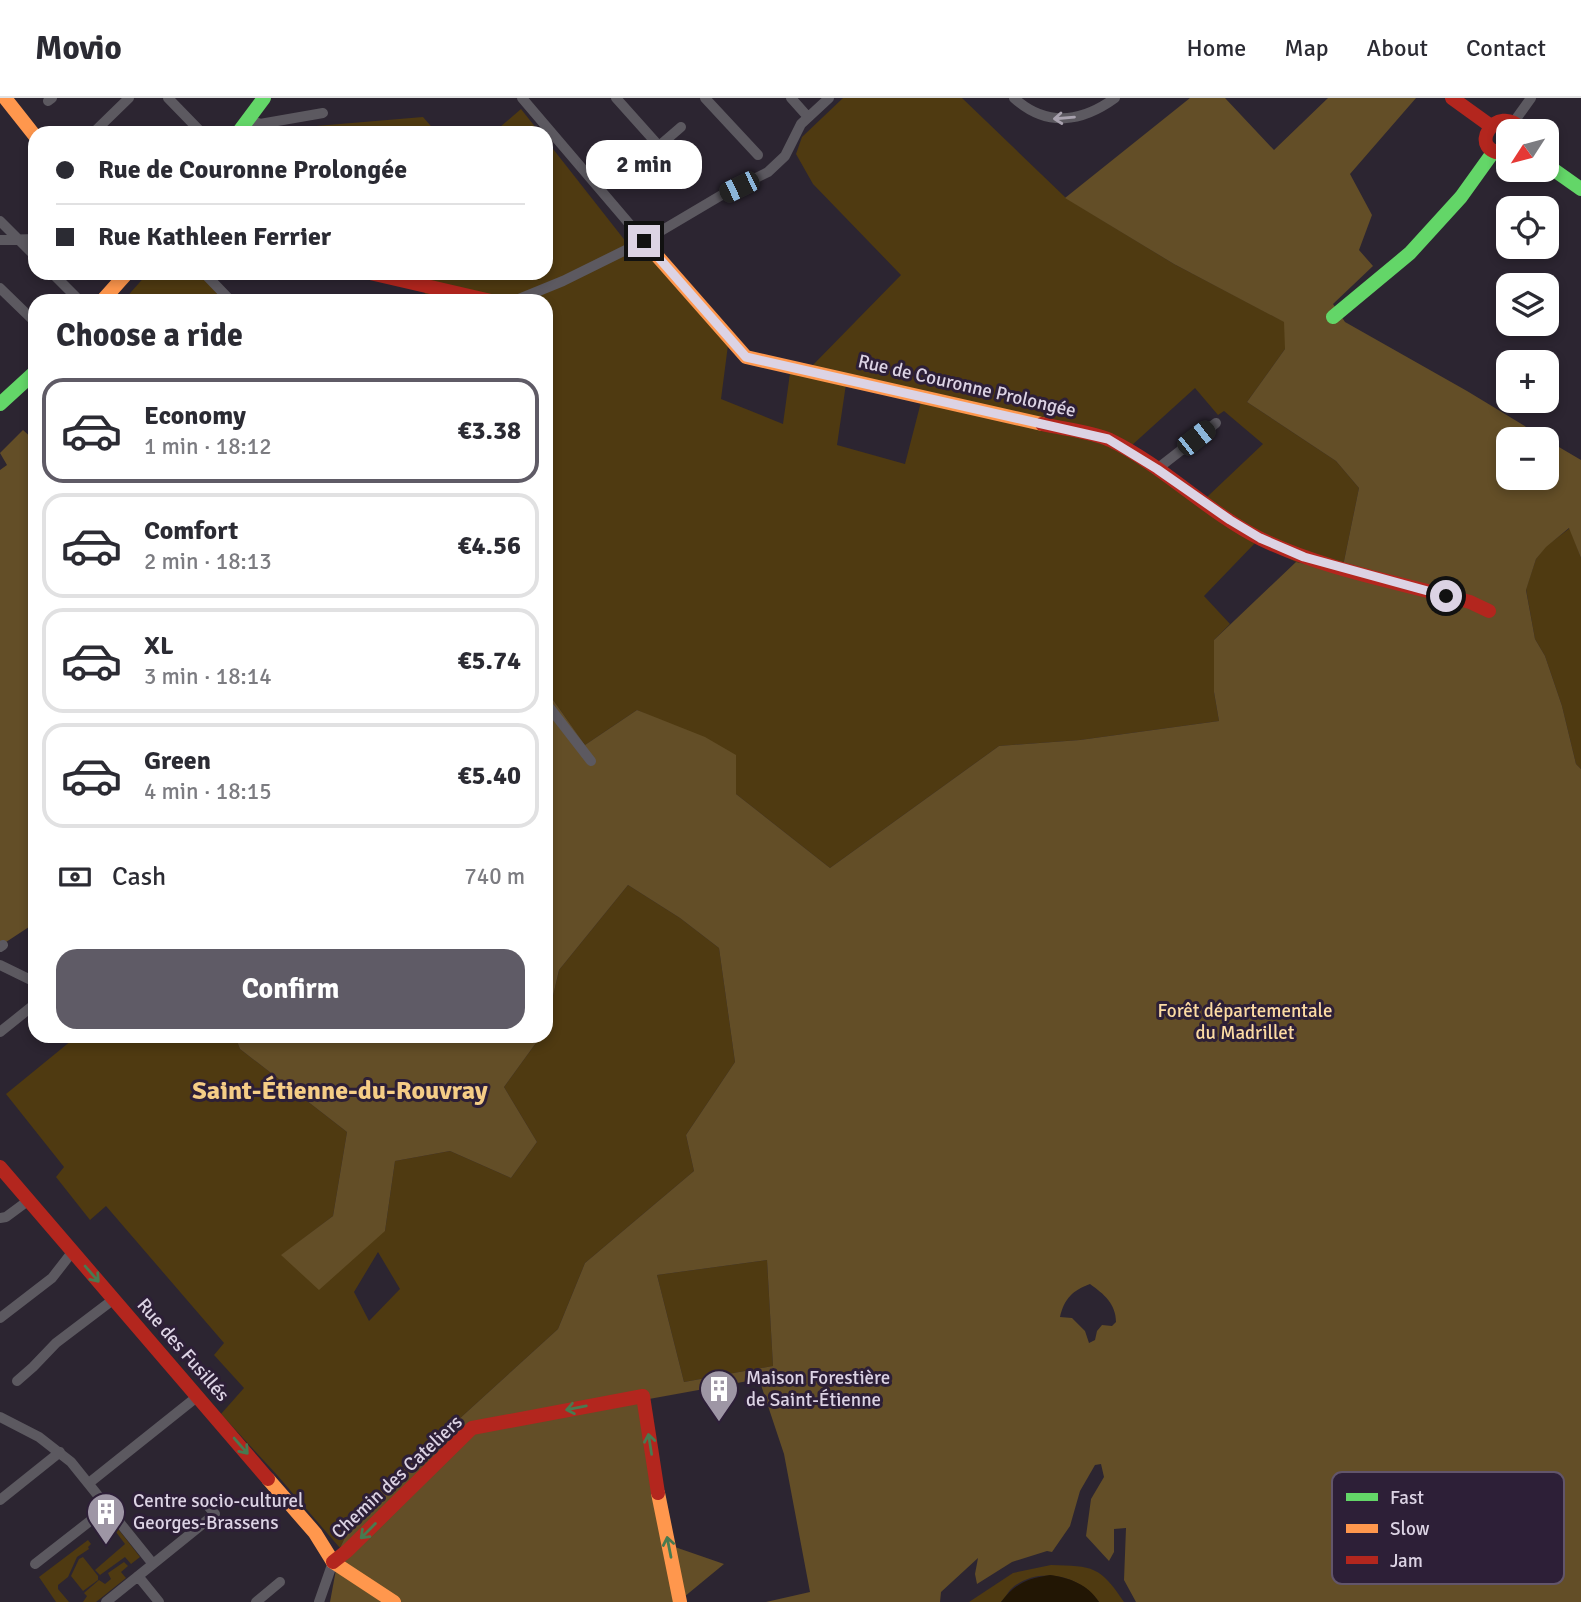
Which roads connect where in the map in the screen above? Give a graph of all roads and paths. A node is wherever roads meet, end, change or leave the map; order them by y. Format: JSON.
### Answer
{"nodes":[{"id":1,"x":5,"y":98,"type":"edge"},
{"id":2,"x":129,"y":98,"type":"edge"},
{"id":3,"x":168,"y":98,"type":"edge"},
{"id":4,"x":264,"y":98,"type":"edge"},
{"id":5,"x":522,"y":98,"type":"edge"},
{"id":6,"x":616,"y":98,"type":"edge"},
{"id":7,"x":705,"y":98,"type":"edge"},
{"id":8,"x":791,"y":98,"type":"edge"},
{"id":9,"x":829,"y":98,"type":"edge"},
{"id":10,"x":1014,"y":98,"type":"edge"},
{"id":11,"x":1115,"y":98,"type":"edge"},
{"id":12,"x":1452,"y":98,"type":"edge"},
{"id":13,"x":1531,"y":98,"type":"edge"},
{"id":14,"x":323,"y":113,"type":"dead end"},
{"id":15,"x":808,"y":117,"type":"junction"},
{"id":16,"x":249,"y":119,"type":"junction"},
{"id":17,"x":1510,"y":119,"type":"edge"},
{"id":18,"x":1522,"y":119,"type":"edge"},
{"id":19,"x":1488,"y":124,"type":"junction"},
{"id":20,"x":100,"y":126,"type":"edge"},
{"id":21,"x":195,"y":126,"type":"edge"},
{"id":22,"x":244,"y":126,"type":"edge"},
{"id":23,"x":546,"y":126,"type":"edge"},
{"id":24,"x":28,"y":127,"type":"edge"},
{"id":25,"x":681,"y":127,"type":"dead end"},
{"id":26,"x":553,"y":134,"type":"edge"},
{"id":27,"x":1496,"y":150,"type":"edge"},
{"id":28,"x":758,"y":155,"type":"dead end"},
{"id":29,"x":1496,"y":158,"type":"edge"},
{"id":30,"x":1559,"y":173,"type":"edge"},
{"id":31,"x":1581,"y":189,"type":"edge"},
{"id":32,"x":0,"y":221,"type":"edge"},
{"id":33,"x":18,"y":239,"type":"junction"},
{"id":34,"x":28,"y":239,"type":"edge"},
{"id":35,"x":0,"y":240,"type":"edge"},
{"id":36,"x":644,"y":241,"type":"junction"},
{"id":37,"x":28,"y":249,"type":"edge"},
{"id":38,"x":59,"y":280,"type":"edge"},
{"id":39,"x":121,"y":280,"type":"edge"},
{"id":40,"x":211,"y":280,"type":"edge"},
{"id":41,"x":400,"y":280,"type":"edge"},
{"id":42,"x":0,"y":288,"type":"edge"},
{"id":43,"x":73,"y":294,"type":"edge"},
{"id":44,"x":108,"y":294,"type":"edge"},
{"id":45,"x":224,"y":294,"type":"edge"},
{"id":46,"x":461,"y":294,"type":"edge"},
{"id":47,"x":531,"y":294,"type":"edge"},
{"id":48,"x":28,"y":315,"type":"edge"},
{"id":49,"x":1333,"y":317,"type":"dead end"},
{"id":50,"x":28,"y":378,"type":"edge"},
{"id":51,"x":0,"y":404,"type":"edge"},
{"id":52,"x":1216,"y":423,"type":"dead end"},
{"id":53,"x":1157,"y":469,"type":"junction"},
{"id":54,"x":1489,"y":611,"type":"dead end"},
{"id":55,"x":553,"y":712,"type":"edge"},
{"id":56,"x":592,"y":761,"type":"dead end"},
{"id":57,"x":0,"y":965,"type":"edge"},
{"id":58,"x":28,"y":979,"type":"edge"},
{"id":59,"x":28,"y":1010,"type":"edge"},
{"id":60,"x":0,"y":1032,"type":"edge"},
{"id":61,"x":0,"y":1167,"type":"edge"},
{"id":62,"x":29,"y":1200,"type":"junction"},
{"id":63,"x":0,"y":1218,"type":"edge"},
{"id":64,"x":73,"y":1251,"type":"junction"},
{"id":65,"x":114,"y":1298,"type":"junction"},
{"id":66,"x":0,"y":1318,"type":"edge"},
{"id":67,"x":17,"y":1381,"type":"dead end"},
{"id":68,"x":198,"y":1396,"type":"junction"},
{"id":69,"x":0,"y":1417,"type":"edge"},
{"id":70,"x":60,"y":1452,"type":"junction"},
{"id":71,"x":89,"y":1483,"type":"junction"},
{"id":72,"x":0,"y":1500,"type":"edge"},
{"id":73,"x":208,"y":1506,"type":"dead end"},
{"id":74,"x":108,"y":1507,"type":"junction"},
{"id":75,"x":333,"y":1562,"type":"junction"},
{"id":76,"x":35,"y":1564,"type":"dead end"},
{"id":77,"x":153,"y":1564,"type":"junction"},
{"id":78,"x":138,"y":1576,"type":"junction"},
{"id":79,"x":281,"y":1582,"type":"dead end"},
{"id":80,"x":106,"y":1602,"type":"edge"},
{"id":81,"x":159,"y":1602,"type":"edge"},
{"id":82,"x":256,"y":1602,"type":"edge"},
{"id":83,"x":319,"y":1602,"type":"edge"},
{"id":84,"x":394,"y":1602,"type":"edge"},
{"id":85,"x":680,"y":1602,"type":"edge"}],
"edges":[{"from":1,"to":24,"type":"street"},
{"from":2,"to":20,"type":"street"},
{"from":3,"to":21,"type":"street"},
{"from":4,"to":16,"type":"street"},
{"from":5,"to":23,"type":"street"},
{"from":6,"to":25,"type":"street"},
{"from":7,"to":28,"type":"street"},
{"from":8,"to":15,"type":"street"},
{"from":9,"to":15,"type":"street"},
{"from":11,"to":10,"type":"street","one_way":true},
{"from":12,"to":19,"type":"street"},
{"from":13,"to":18,"type":"street"},
{"from":14,"to":16,"type":"street"},
{"from":15,"to":36,"type":"street"},
{"from":16,"to":22,"type":"street"},
{"from":17,"to":19,"type":"street"},
{"from":19,"to":27,"type":"street"},
{"from":26,"to":36,"type":"street"},
{"from":29,"to":49,"type":"street"},
{"from":30,"to":31,"type":"street"},
{"from":32,"to":33,"type":"street"},
{"from":33,"to":34,"type":"street"},
{"from":33,"to":35,"type":"street"},
{"from":33,"to":37,"type":"street"},
{"from":36,"to":47,"type":"street"},
{"from":36,"to":53,"type":"street","name":"Rue de Couronne Prolongée"},
{"from":38,"to":43,"type":"street"},
{"from":39,"to":44,"type":"street"},
{"from":40,"to":45,"type":"street"},
{"from":41,"to":46,"type":"street"},
{"from":42,"to":48,"type":"street"},
{"from":50,"to":51,"type":"street"},
{"from":52,"to":53,"type":"street"},
{"from":53,"to":54,"type":"street","name":"Rue de Couronne Prolongée"},
{"from":55,"to":56,"type":"street"},
{"from":57,"to":58,"type":"street"},
{"from":59,"to":60,"type":"street"},
{"from":61,"to":62,"type":"street","name":"Rue des Fusillés"},
{"from":62,"to":63,"type":"street"},
{"from":62,"to":64,"type":"street","name":"Rue des Fusillés"},
{"from":64,"to":65,"type":"street","name":"Rue des Fusillés","one_way":true},
{"from":64,"to":66,"type":"street"},
{"from":65,"to":67,"type":"street"},
{"from":65,"to":68,"type":"street","name":"Rue des Fusillés"},
{"from":68,"to":71,"type":"street"},
{"from":68,"to":75,"type":"street","name":"Rue des Fusillés","one_way":true},
{"from":69,"to":70,"type":"street"},
{"from":70,"to":71,"type":"street"},
{"from":70,"to":72,"type":"street"},
{"from":71,"to":74,"type":"street"},
{"from":73,"to":77,"type":"street"},
{"from":74,"to":76,"type":"street"},
{"from":74,"to":77,"type":"street"},
{"from":75,"to":83,"type":"street"},
{"from":75,"to":84,"type":"street","name":"Chemin des Cateliers"},
{"from":85,"to":75,"type":"street","name":"Chemin des Cateliers","one_way":true},
{"from":77,"to":78,"type":"street"},
{"from":78,"to":80,"type":"street"},
{"from":78,"to":81,"type":"street"},
{"from":79,"to":82,"type":"street"}]}
